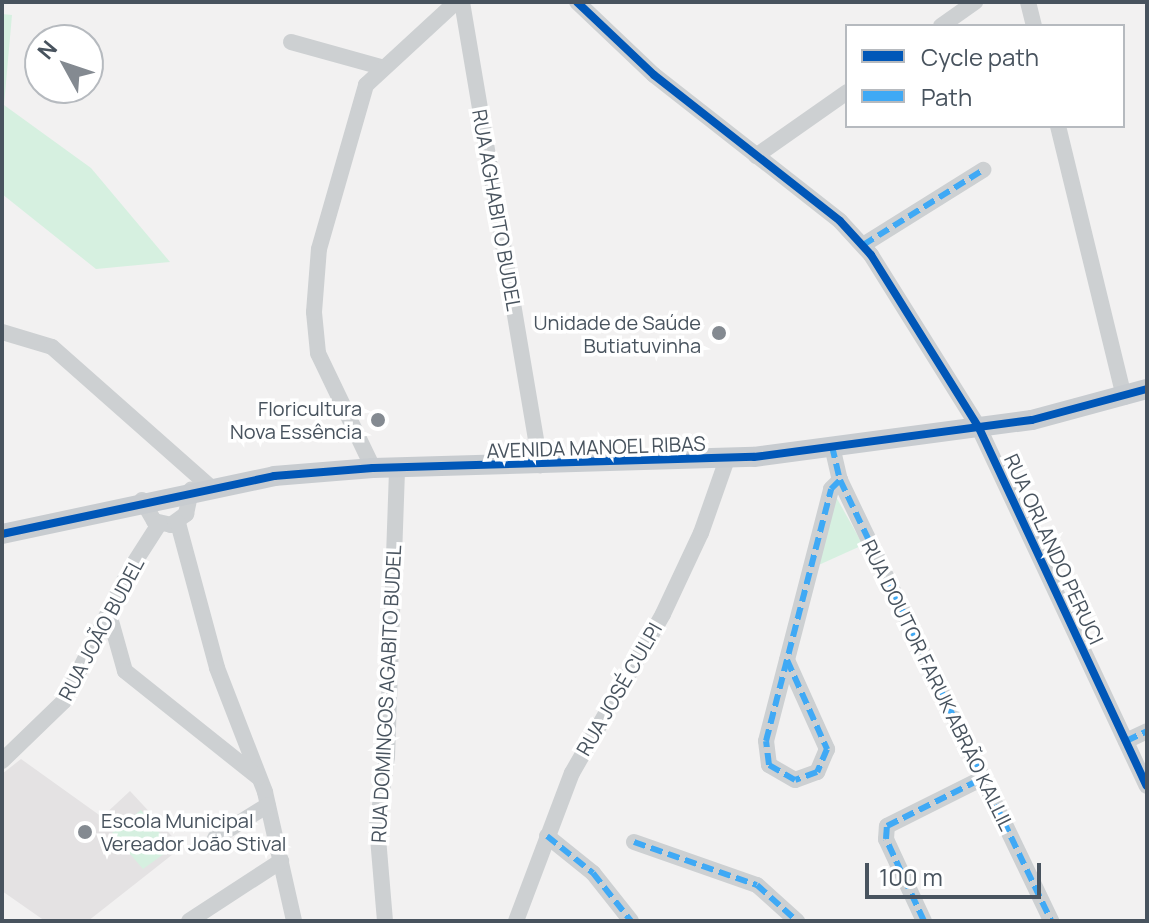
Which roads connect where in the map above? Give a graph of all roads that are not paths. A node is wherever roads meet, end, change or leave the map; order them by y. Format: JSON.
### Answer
{"nodes":[{"id":1,"x":459,"y":2,"type":"edge"},
{"id":2,"x":577,"y":2,"type":"edge"},
{"id":3,"x":975,"y":2,"type":"edge"},
{"id":4,"x":1028,"y":2,"type":"edge"},
{"id":5,"x":944,"y":24,"type":"edge"},
{"id":6,"x":1034,"y":24,"type":"edge"},
{"id":7,"x":291,"y":42,"type":"dead end"},
{"id":8,"x":381,"y":67,"type":"junction"},
{"id":9,"x":845,"y":93,"type":"edge"},
{"id":10,"x":1059,"y":128,"type":"edge"},
{"id":11,"x":756,"y":156,"type":"junction"},
{"id":12,"x":983,"y":170,"type":"dead end"},
{"id":13,"x":863,"y":245,"type":"junction"},
{"id":14,"x":2,"y":332,"type":"edge"},
{"id":15,"x":1140,"y":392,"type":"edge"},
{"id":16,"x":979,"y":428,"type":"junction"},
{"id":17,"x":832,"y":446,"type":"junction"},
{"id":18,"x":727,"y":459,"type":"junction"},
{"id":19,"x":540,"y":465,"type":"junction"},
{"id":20,"x":373,"y":468,"type":"junction"},
{"id":21,"x":397,"y":468,"type":"junction"},
{"id":22,"x":840,"y":480,"type":"junction"},
{"id":23,"x":200,"y":488,"type":"junction"},
{"id":24,"x":142,"y":500,"type":"junction"},
{"id":25,"x":178,"y":523,"type":"junction"},
{"id":26,"x":159,"y":524,"type":"junction"},
{"id":27,"x":2,"y":534,"type":"edge"},
{"id":28,"x":109,"y":614,"type":"junction"},
{"id":29,"x":787,"y":660,"type":"junction"},
{"id":30,"x":1147,"y":731,"type":"edge"},
{"id":31,"x":1126,"y":741,"type":"junction"},
{"id":32,"x":2,"y":761,"type":"edge"},
{"id":33,"x":260,"y":778,"type":"junction"},
{"id":34,"x":983,"y":778,"type":"junction"},
{"id":35,"x":1147,"y":786,"type":"edge"},
{"id":36,"x":268,"y":805,"type":"junction"},
{"id":37,"x":215,"y":838,"type":"dead end"},
{"id":38,"x":546,"y":839,"type":"junction"},
{"id":39,"x":634,"y":842,"type":"dead end"},
{"id":40,"x":281,"y":861,"type":"junction"},
{"id":41,"x":189,"y":921,"type":"edge"},
{"id":42,"x":294,"y":921,"type":"edge"},
{"id":43,"x":385,"y":921,"type":"edge"},
{"id":44,"x":516,"y":921,"type":"edge"},
{"id":45,"x":631,"y":921,"type":"edge"},
{"id":46,"x":797,"y":921,"type":"edge"},
{"id":47,"x":924,"y":921,"type":"edge"},
{"id":48,"x":1051,"y":921,"type":"edge"}],
"edges":[{"from":1,"to":8,"type":"street"},
{"from":1,"to":19,"type":"street","name":"RUA AGHABITO BUDEL"},
{"from":2,"to":11,"type":"street","name":"RUA ORLANDO PERUCI"},
{"from":3,"to":5,"type":"street"},
{"from":4,"to":6,"type":"street"},
{"from":7,"to":8,"type":"street"},
{"from":8,"to":20,"type":"street"},
{"from":9,"to":11,"type":"street"},
{"from":10,"to":15,"type":"street"},
{"from":11,"to":13,"type":"street","name":"RUA ORLANDO PERUCI"},
{"from":12,"to":13,"type":"street"},
{"from":13,"to":16,"type":"street","name":"RUA ORLANDO PERUCI"},
{"from":14,"to":23,"type":"street"},
{"from":15,"to":16,"type":"main road","name":"AVENIDA MANOEL RIBAS"},
{"from":16,"to":17,"type":"main road","name":"AVENIDA MANOEL RIBAS"},
{"from":16,"to":31,"type":"street","name":"RUA ORLANDO PERUCI"},
{"from":17,"to":18,"type":"main road","name":"AVENIDA MANOEL RIBAS"},
{"from":17,"to":22,"type":"street","name":"RUA DOUTOR FARUK ABRÃO KALLIL"},
{"from":18,"to":19,"type":"main road","name":"AVENIDA MANOEL RIBAS"},
{"from":18,"to":38,"type":"street","name":"RUA JOSÉ CULPI"},
{"from":19,"to":21,"type":"main road","name":"AVENIDA MANOEL RIBAS"},
{"from":20,"to":21,"type":"main road","name":"AVENIDA MANOEL RIBAS"},
{"from":20,"to":23,"type":"main road","name":"AVENIDA MANOEL RIBAS"},
{"from":21,"to":43,"type":"street","name":"RUA DOMINGOS AGABITO BUDEL"},
{"from":22,"to":29,"type":"street"},
{"from":22,"to":34,"type":"street","name":"RUA DOUTOR FARUK ABRÃO KALLIL"},
{"from":23,"to":24,"type":"main road","name":"AVENIDA MANOEL RIBAS"},
{"from":23,"to":25,"type":"street"},
{"from":24,"to":26,"type":"street"},
{"from":24,"to":27,"type":"main road","name":"AVENIDA MANOEL RIBAS"},
{"from":25,"to":26,"type":"street"},
{"from":25,"to":33,"type":"street"},
{"from":26,"to":28,"type":"street","name":"RUA JOÃO BUDEL"},
{"from":28,"to":32,"type":"street","name":"RUA JOÃO BUDEL"},
{"from":28,"to":33,"type":"street"},
{"from":29,"to":29,"type":"street"},
{"from":30,"to":31,"type":"street"},
{"from":31,"to":35,"type":"street","name":"RUA ORLANDO PERUCI"},
{"from":33,"to":36,"type":"street"},
{"from":34,"to":47,"type":"street"},
{"from":34,"to":48,"type":"street","name":"RUA DOUTOR FARUK ABRÃO KALLIL"},
{"from":36,"to":37,"type":"street"},
{"from":36,"to":40,"type":"street"},
{"from":38,"to":44,"type":"street","name":"RUA JOSÉ CULPI"},
{"from":38,"to":45,"type":"street"},
{"from":39,"to":46,"type":"street"},
{"from":40,"to":41,"type":"street"},
{"from":40,"to":42,"type":"street"}]}
